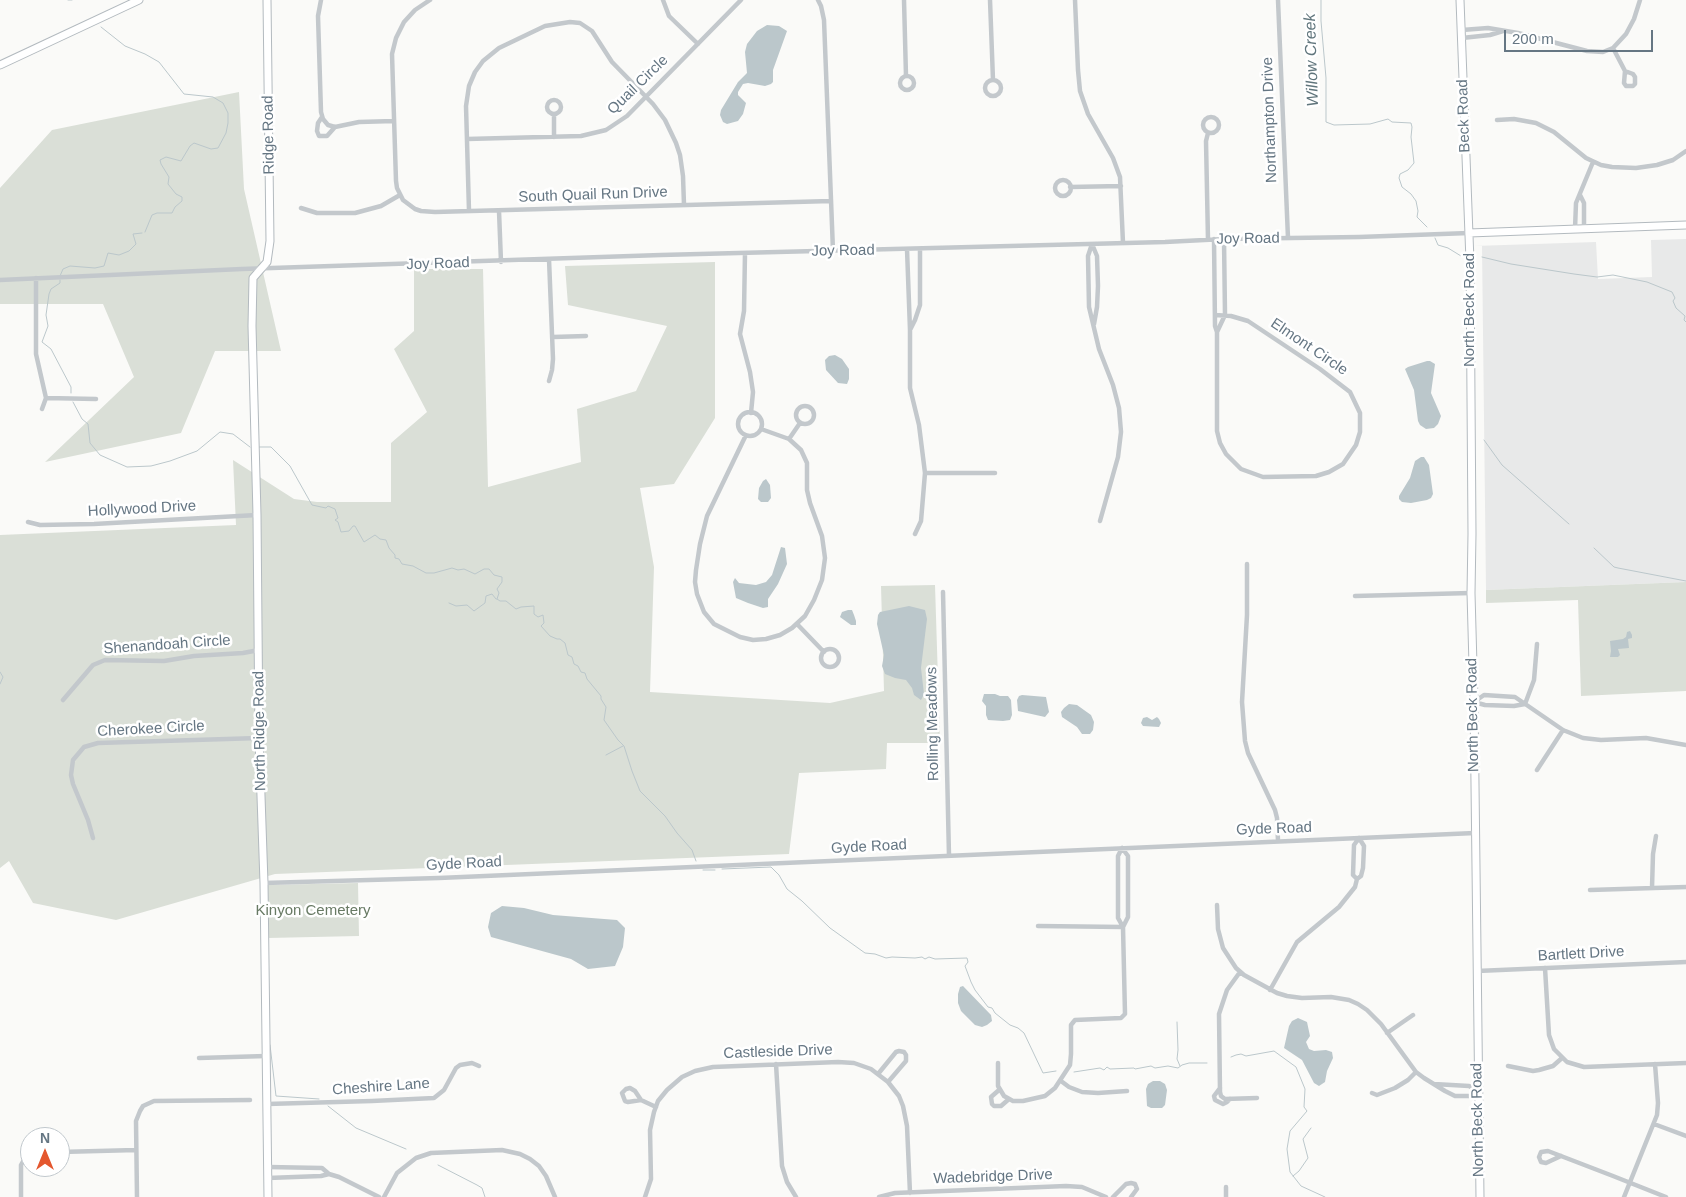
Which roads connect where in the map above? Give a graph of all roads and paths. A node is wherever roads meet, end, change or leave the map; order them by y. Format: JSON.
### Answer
{"nodes":[{"id":1,"x":139,"y":0,"type":"edge"},
{"id":2,"x":266,"y":0,"type":"edge"},
{"id":3,"x":320,"y":0,"type":"edge"},
{"id":4,"x":430,"y":0,"type":"edge"},
{"id":5,"x":663,"y":0,"type":"edge"},
{"id":6,"x":741,"y":0,"type":"edge"},
{"id":7,"x":818,"y":0,"type":"edge"},
{"id":8,"x":904,"y":0,"type":"edge"},
{"id":9,"x":990,"y":0,"type":"edge"},
{"id":10,"x":1075,"y":0,"type":"edge"},
{"id":11,"x":1278,"y":0,"type":"edge"},
{"id":12,"x":1460,"y":0,"type":"edge"},
{"id":13,"x":1640,"y":0,"type":"edge"},
{"id":14,"x":131,"y":2,"type":"edge"},
{"id":15,"x":1462,"y":34,"type":"junction"},
{"id":16,"x":698,"y":44,"type":"junction"},
{"id":17,"x":1612,"y":48,"type":"junction"},
{"id":18,"x":0,"y":65,"type":"edge"},
{"id":19,"x":1625,"y":71,"type":"dead end"},
{"id":20,"x":906,"y":76,"type":"dead end"},
{"id":21,"x":994,"y":80,"type":"dead end"},
{"id":22,"x":646,"y":97,"type":"junction"},
{"id":23,"x":554,"y":115,"type":"dead end"},
{"id":24,"x":322,"y":117,"type":"junction"},
{"id":25,"x":1496,"y":120,"type":"dead end"},
{"id":26,"x":394,"y":121,"type":"junction"},
{"id":27,"x":335,"y":127,"type":"junction"},
{"id":28,"x":1208,"y":133,"type":"dead end"},
{"id":29,"x":554,"y":137,"type":"junction"},
{"id":30,"x":467,"y":139,"type":"junction"},
{"id":31,"x":1686,"y":151,"type":"edge"},
{"id":32,"x":1593,"y":162,"type":"junction"},
{"id":33,"x":1121,"y":186,"type":"junction"},
{"id":34,"x":1070,"y":187,"type":"dead end"},
{"id":35,"x":400,"y":195,"type":"junction"},
{"id":36,"x":1580,"y":195,"type":"junction"},
{"id":37,"x":831,"y":201,"type":"junction"},
{"id":38,"x":684,"y":205,"type":"junction"},
{"id":39,"x":301,"y":208,"type":"dead end"},
{"id":40,"x":499,"y":211,"type":"junction"},
{"id":41,"x":469,"y":212,"type":"junction"},
{"id":42,"x":1686,"y":225,"type":"edge"},
{"id":43,"x":1584,"y":228,"type":"junction"},
{"id":44,"x":1575,"y":229,"type":"junction"},
{"id":45,"x":1470,"y":233,"type":"junction"},
{"id":46,"x":1288,"y":238,"type":"junction"},
{"id":47,"x":1211,"y":239,"type":"junction"},
{"id":48,"x":1224,"y":239,"type":"junction"},
{"id":49,"x":1123,"y":243,"type":"junction"},
{"id":50,"x":1092,"y":244,"type":"junction"},
{"id":51,"x":920,"y":249,"type":"junction"},
{"id":52,"x":907,"y":250,"type":"junction"},
{"id":53,"x":833,"y":251,"type":"junction"},
{"id":54,"x":746,"y":253,"type":"junction"},
{"id":55,"x":550,"y":259,"type":"junction"},
{"id":56,"x":501,"y":262,"type":"junction"},
{"id":57,"x":262,"y":269,"type":"junction"},
{"id":58,"x":1214,"y":272,"type":"junction"},
{"id":59,"x":1225,"y":272,"type":"junction"},
{"id":60,"x":36,"y":278,"type":"junction"},
{"id":61,"x":0,"y":280,"type":"edge"},
{"id":62,"x":1215,"y":294,"type":"junction"},
{"id":63,"x":1225,"y":294,"type":"junction"},
{"id":64,"x":1215,"y":315,"type":"junction"},
{"id":65,"x":1225,"y":316,"type":"junction"},
{"id":66,"x":1094,"y":326,"type":"junction"},
{"id":67,"x":910,"y":330,"type":"junction"},
{"id":68,"x":1217,"y":332,"type":"junction"},
{"id":69,"x":586,"y":336,"type":"dead end"},
{"id":70,"x":553,"y":337,"type":"junction"},
{"id":71,"x":548,"y":381,"type":"dead end"},
{"id":72,"x":46,"y":398,"type":"junction"},
{"id":73,"x":96,"y":399,"type":"dead end"},
{"id":74,"x":42,"y":409,"type":"dead end"},
{"id":75,"x":751,"y":413,"type":"junction"},
{"id":76,"x":800,"y":423,"type":"junction"},
{"id":77,"x":761,"y":429,"type":"junction"},
{"id":78,"x":746,"y":436,"type":"junction"},
{"id":79,"x":790,"y":439,"type":"junction"},
{"id":80,"x":925,"y":473,"type":"junction"},
{"id":81,"x":995,"y":473,"type":"dead end"},
{"id":82,"x":257,"y":515,"type":"junction"},
{"id":83,"x":1100,"y":521,"type":"dead end"},
{"id":84,"x":28,"y":522,"type":"dead end"},
{"id":85,"x":915,"y":534,"type":"dead end"},
{"id":86,"x":1246,"y":564,"type":"dead end"},
{"id":87,"x":943,"y":592,"type":"dead end"},
{"id":88,"x":1471,"y":593,"type":"junction"},
{"id":89,"x":1355,"y":596,"type":"dead end"},
{"id":90,"x":797,"y":624,"type":"junction"},
{"id":91,"x":1537,"y":644,"type":"dead end"},
{"id":92,"x":259,"y":650,"type":"junction"},
{"id":93,"x":824,"y":652,"type":"junction"},
{"id":94,"x":63,"y":700,"type":"dead end"},
{"id":95,"x":1474,"y":702,"type":"junction"},
{"id":96,"x":1525,"y":704,"type":"junction"},
{"id":97,"x":1563,"y":730,"type":"junction"},
{"id":98,"x":260,"y":738,"type":"junction"},
{"id":99,"x":1686,"y":744,"type":"edge"},
{"id":100,"x":1537,"y":770,"type":"dead end"},
{"id":101,"x":1475,"y":833,"type":"junction"},
{"id":102,"x":1656,"y":836,"type":"dead end"},
{"id":103,"x":93,"y":838,"type":"dead end"},
{"id":104,"x":1359,"y":838,"type":"junction"},
{"id":105,"x":1278,"y":841,"type":"junction"},
{"id":106,"x":1122,"y":848,"type":"junction"},
{"id":107,"x":949,"y":856,"type":"junction"},
{"id":108,"x":1357,"y":879,"type":"junction"},
{"id":109,"x":264,"y":884,"type":"junction"},
{"id":110,"x":1686,"y":887,"type":"edge"},
{"id":111,"x":1652,"y":888,"type":"junction"},
{"id":112,"x":1590,"y":890,"type":"dead end"},
{"id":113,"x":1218,"y":905,"type":"dead end"},
{"id":114,"x":1038,"y":926,"type":"dead end"},
{"id":115,"x":1123,"y":927,"type":"junction"},
{"id":116,"x":1686,"y":962,"type":"edge"},
{"id":117,"x":1546,"y":968,"type":"junction"},
{"id":118,"x":1477,"y":971,"type":"junction"},
{"id":119,"x":1240,"y":972,"type":"junction"},
{"id":120,"x":1270,"y":990,"type":"junction"},
{"id":121,"x":1414,"y":1015,"type":"dead end"},
{"id":122,"x":1388,"y":1033,"type":"junction"},
{"id":123,"x":266,"y":1056,"type":"junction"},
{"id":124,"x":199,"y":1058,"type":"dead end"},
{"id":125,"x":1562,"y":1058,"type":"junction"},
{"id":126,"x":998,"y":1063,"type":"dead end"},
{"id":127,"x":1686,"y":1063,"type":"edge"},
{"id":128,"x":776,"y":1064,"type":"junction"},
{"id":129,"x":1655,"y":1064,"type":"junction"},
{"id":130,"x":479,"y":1066,"type":"dead end"},
{"id":131,"x":1508,"y":1066,"type":"dead end"},
{"id":132,"x":1416,"y":1072,"type":"junction"},
{"id":133,"x":878,"y":1074,"type":"junction"},
{"id":134,"x":1061,"y":1081,"type":"junction"},
{"id":135,"x":888,"y":1082,"type":"junction"},
{"id":136,"x":1434,"y":1084,"type":"junction"},
{"id":137,"x":1220,"y":1088,"type":"junction"},
{"id":138,"x":999,"y":1090,"type":"junction"},
{"id":139,"x":1478,"y":1091,"type":"junction"},
{"id":140,"x":1127,"y":1092,"type":"dead end"},
{"id":141,"x":1372,"y":1093,"type":"dead end"},
{"id":142,"x":1257,"y":1098,"type":"dead end"},
{"id":143,"x":1010,"y":1099,"type":"junction"},
{"id":144,"x":1230,"y":1099,"type":"junction"},
{"id":145,"x":250,"y":1100,"type":"dead end"},
{"id":146,"x":641,"y":1100,"type":"dead end"},
{"id":147,"x":267,"y":1104,"type":"junction"},
{"id":148,"x":656,"y":1106,"type":"junction"},
{"id":149,"x":1654,"y":1124,"type":"junction"},
{"id":150,"x":1686,"y":1136,"type":"edge"},
{"id":151,"x":136,"y":1150,"type":"junction"},
{"id":152,"x":70,"y":1152,"type":"edge"},
{"id":153,"x":1561,"y":1156,"type":"dead end"},
{"id":154,"x":268,"y":1167,"type":"junction"},
{"id":155,"x":329,"y":1174,"type":"junction"},
{"id":156,"x":21,"y":1177,"type":"edge"},
{"id":157,"x":268,"y":1178,"type":"junction"},
{"id":158,"x":1630,"y":1183,"type":"junction"},
{"id":159,"x":1226,"y":1187,"type":"dead end"},
{"id":160,"x":910,"y":1193,"type":"junction"},
{"id":161,"x":21,"y":1197,"type":"edge"},
{"id":162,"x":137,"y":1197,"type":"edge"},
{"id":163,"x":268,"y":1197,"type":"edge"},
{"id":164,"x":379,"y":1197,"type":"edge"},
{"id":165,"x":384,"y":1197,"type":"edge"},
{"id":166,"x":556,"y":1197,"type":"edge"},
{"id":167,"x":645,"y":1197,"type":"edge"},
{"id":168,"x":796,"y":1197,"type":"edge"},
{"id":169,"x":879,"y":1197,"type":"edge"},
{"id":170,"x":1106,"y":1197,"type":"edge"},
{"id":171,"x":1113,"y":1197,"type":"edge"},
{"id":172,"x":1131,"y":1197,"type":"edge"},
{"id":173,"x":1226,"y":1197,"type":"edge"},
{"id":174,"x":1480,"y":1197,"type":"edge"},
{"id":175,"x":1624,"y":1197,"type":"edge"},
{"id":176,"x":1666,"y":1197,"type":"edge"}],
"edges":[{"from":1,"to":14,"type":"street"},
{"from":2,"to":57,"type":"street","name":"Ridge Road"},
{"from":3,"to":24,"type":"street"},
{"from":4,"to":26,"type":"street"},
{"from":5,"to":16,"type":"street"},
{"from":6,"to":16,"type":"street","name":"Quail Circle"},
{"from":7,"to":37,"type":"street"},
{"from":8,"to":20,"type":"street"},
{"from":9,"to":21,"type":"street"},
{"from":10,"to":33,"type":"street"},
{"from":11,"to":46,"type":"street","name":"Northampton Drive"},
{"from":12,"to":15,"type":"street","name":"Beck Road"},
{"from":13,"to":17,"type":"street"},
{"from":14,"to":18,"type":"street"},
{"from":15,"to":17,"type":"street"},
{"from":15,"to":45,"type":"street","name":"Beck Road"},
{"from":16,"to":22,"type":"street","name":"Quail Circle"},
{"from":17,"to":19,"type":"street"},
{"from":22,"to":29,"type":"street","name":"Quail Circle"},
{"from":22,"to":30,"type":"street"},
{"from":22,"to":38,"type":"street"},
{"from":23,"to":29,"type":"street"},
{"from":24,"to":27,"type":"street"},
{"from":24,"to":27,"type":"street"},
{"from":25,"to":32,"type":"street"},
{"from":26,"to":27,"type":"street"},
{"from":26,"to":35,"type":"street"},
{"from":28,"to":47,"type":"street","name":"Elmont Circle"},
{"from":29,"to":30,"type":"street","name":"Quail Circle"},
{"from":30,"to":41,"type":"street"},
{"from":31,"to":32,"type":"street"},
{"from":32,"to":36,"type":"street"},
{"from":33,"to":34,"type":"street"},
{"from":33,"to":49,"type":"street"},
{"from":35,"to":39,"type":"street"},
{"from":35,"to":41,"type":"street","name":"South Quail Run Drive"},
{"from":36,"to":43,"type":"street"},
{"from":36,"to":44,"type":"street"},
{"from":37,"to":38,"type":"street","name":"South Quail Run Drive"},
{"from":37,"to":53,"type":"street"},
{"from":38,"to":40,"type":"street","name":"South Quail Run Drive"},
{"from":40,"to":41,"type":"street","name":"South Quail Run Drive"},
{"from":40,"to":56,"type":"street"},
{"from":42,"to":43,"type":"street","name":"Joy Road"},
{"from":43,"to":44,"type":"street","name":"Joy Road"},
{"from":44,"to":45,"type":"street","name":"Joy Road"},
{"from":45,"to":46,"type":"street","name":"Joy Road"},
{"from":45,"to":88,"type":"street","name":"North Beck Road"},
{"from":46,"to":48,"type":"street","name":"Joy Road"},
{"from":47,"to":48,"type":"street","name":"Joy Road"},
{"from":47,"to":49,"type":"street","name":"Joy Road"},
{"from":47,"to":58,"type":"street","name":"Elmont Circle"},
{"from":48,"to":59,"type":"street","name":"Elmont Circle"},
{"from":49,"to":50,"type":"street","name":"Joy Road"},
{"from":50,"to":51,"type":"street","name":"Joy Road"},
{"from":50,"to":66,"type":"street"},
{"from":50,"to":66,"type":"street"},
{"from":51,"to":52,"type":"street","name":"Joy Road"},
{"from":51,"to":67,"type":"street"},
{"from":52,"to":53,"type":"street","name":"Joy Road"},
{"from":52,"to":67,"type":"street"},
{"from":53,"to":54,"type":"street","name":"Joy Road"},
{"from":54,"to":55,"type":"street","name":"Joy Road"},
{"from":54,"to":75,"type":"street"},
{"from":55,"to":56,"type":"street","name":"Joy Road"},
{"from":55,"to":70,"type":"street"},
{"from":56,"to":57,"type":"street","name":"Joy Road"},
{"from":57,"to":60,"type":"street","name":"Joy Road"},
{"from":57,"to":82,"type":"street","name":"North Ridge Road"},
{"from":58,"to":59,"type":"street"},
{"from":58,"to":62,"type":"street","name":"Elmont Circle"},
{"from":59,"to":63,"type":"street","name":"Elmont Circle"},
{"from":60,"to":61,"type":"street","name":"Joy Road"},
{"from":60,"to":72,"type":"street"},
{"from":62,"to":63,"type":"street"},
{"from":62,"to":64,"type":"street","name":"Elmont Circle"},
{"from":63,"to":65,"type":"street","name":"Elmont Circle"},
{"from":64,"to":65,"type":"street","name":"Elmont Circle"},
{"from":64,"to":68,"type":"street","name":"Elmont Circle"},
{"from":65,"to":68,"type":"street","name":"Elmont Circle"},
{"from":65,"to":68,"type":"street","name":"Elmont Circle"},
{"from":66,"to":83,"type":"street"},
{"from":67,"to":80,"type":"street"},
{"from":69,"to":70,"type":"street"},
{"from":70,"to":71,"type":"street"},
{"from":72,"to":73,"type":"street"},
{"from":72,"to":74,"type":"street"},
{"from":75,"to":77,"type":"street"},
{"from":75,"to":78,"type":"street"},
{"from":76,"to":76,"type":"street"},
{"from":76,"to":79,"type":"street"},
{"from":77,"to":78,"type":"street"},
{"from":77,"to":79,"type":"street"},
{"from":78,"to":90,"type":"street"},
{"from":79,"to":90,"type":"street"},
{"from":80,"to":81,"type":"street"},
{"from":80,"to":85,"type":"street"},
{"from":82,"to":84,"type":"street","name":"Hollywood Drive"},
{"from":82,"to":92,"type":"street","name":"North Ridge Road"},
{"from":86,"to":105,"type":"street"},
{"from":87,"to":107,"type":"street","name":"Rolling Meadows"},
{"from":88,"to":89,"type":"street"},
{"from":88,"to":95,"type":"street","name":"North Beck Road"},
{"from":90,"to":93,"type":"street"},
{"from":91,"to":96,"type":"street"},
{"from":92,"to":94,"type":"street","name":"Shenandoah Circle"},
{"from":92,"to":98,"type":"street","name":"North Ridge Road"},
{"from":93,"to":93,"type":"street"},
{"from":95,"to":96,"type":"street"},
{"from":95,"to":96,"type":"street"},
{"from":95,"to":101,"type":"street","name":"North Beck Road"},
{"from":96,"to":97,"type":"street"},
{"from":97,"to":99,"type":"street"},
{"from":97,"to":100,"type":"street"},
{"from":98,"to":103,"type":"street","name":"Cherokee Circle"},
{"from":98,"to":109,"type":"street","name":"North Ridge Road"},
{"from":101,"to":104,"type":"street","name":"Gyde Road"},
{"from":101,"to":118,"type":"street","name":"North Beck Road"},
{"from":102,"to":111,"type":"street"},
{"from":104,"to":105,"type":"street","name":"Gyde Road"},
{"from":104,"to":108,"type":"street"},
{"from":104,"to":108,"type":"street"},
{"from":105,"to":106,"type":"street","name":"Gyde Road"},
{"from":106,"to":107,"type":"street","name":"Gyde Road"},
{"from":106,"to":115,"type":"street"},
{"from":106,"to":115,"type":"street"},
{"from":107,"to":109,"type":"street","name":"Gyde Road"},
{"from":108,"to":120,"type":"street"},
{"from":109,"to":123,"type":"street","name":"North Ridge Road"},
{"from":110,"to":111,"type":"street"},
{"from":111,"to":112,"type":"street"},
{"from":113,"to":119,"type":"street"},
{"from":114,"to":115,"type":"street"},
{"from":115,"to":134,"type":"street"},
{"from":116,"to":117,"type":"street","name":"Bartlett Drive"},
{"from":117,"to":118,"type":"street","name":"Bartlett Drive"},
{"from":117,"to":125,"type":"street"},
{"from":118,"to":139,"type":"street","name":"North Beck Road"},
{"from":119,"to":120,"type":"street"},
{"from":119,"to":137,"type":"street"},
{"from":120,"to":122,"type":"street"},
{"from":121,"to":122,"type":"street"},
{"from":122,"to":132,"type":"street"},
{"from":123,"to":124,"type":"street"},
{"from":123,"to":147,"type":"street","name":"North Ridge Road"},
{"from":125,"to":129,"type":"street"},
{"from":125,"to":131,"type":"street"},
{"from":126,"to":138,"type":"street"},
{"from":127,"to":129,"type":"street"},
{"from":128,"to":133,"type":"street","name":"Castleside Drive"},
{"from":128,"to":148,"type":"street","name":"Castleside Drive"},
{"from":128,"to":168,"type":"street"},
{"from":129,"to":149,"type":"street"},
{"from":130,"to":147,"type":"street","name":"Cheshire Lane"},
{"from":132,"to":136,"type":"street"},
{"from":132,"to":141,"type":"street"},
{"from":133,"to":135,"type":"street","name":"Castleside Drive"},
{"from":133,"to":135,"type":"street"},
{"from":134,"to":140,"type":"street"},
{"from":134,"to":143,"type":"street"},
{"from":135,"to":160,"type":"street","name":"Castleside Drive"},
{"from":136,"to":139,"type":"street"},
{"from":136,"to":139,"type":"street"},
{"from":137,"to":144,"type":"street"},
{"from":137,"to":144,"type":"street"},
{"from":138,"to":143,"type":"street"},
{"from":138,"to":143,"type":"street"},
{"from":139,"to":174,"type":"street","name":"North Beck Road"},
{"from":142,"to":144,"type":"street"},
{"from":145,"to":151,"type":"street"},
{"from":146,"to":148,"type":"street"},
{"from":147,"to":154,"type":"street","name":"North Ridge Road"},
{"from":148,"to":167,"type":"street","name":"Castleside Drive"},
{"from":149,"to":150,"type":"street"},
{"from":149,"to":158,"type":"street"},
{"from":151,"to":152,"type":"street"},
{"from":151,"to":162,"type":"street"},
{"from":153,"to":158,"type":"street"},
{"from":154,"to":155,"type":"street"},
{"from":154,"to":157,"type":"street","name":"North Ridge Road"},
{"from":155,"to":157,"type":"street"},
{"from":155,"to":164,"type":"street"},
{"from":156,"to":161,"type":"street"},
{"from":157,"to":163,"type":"street","name":"North Ridge Road"},
{"from":158,"to":175,"type":"street"},
{"from":158,"to":176,"type":"street"},
{"from":159,"to":173,"type":"street"},
{"from":160,"to":169,"type":"street","name":"Wadebridge Drive"},
{"from":160,"to":170,"type":"street","name":"Wadebridge Drive"},
{"from":165,"to":166,"type":"street"},
{"from":171,"to":172,"type":"street"}]}
